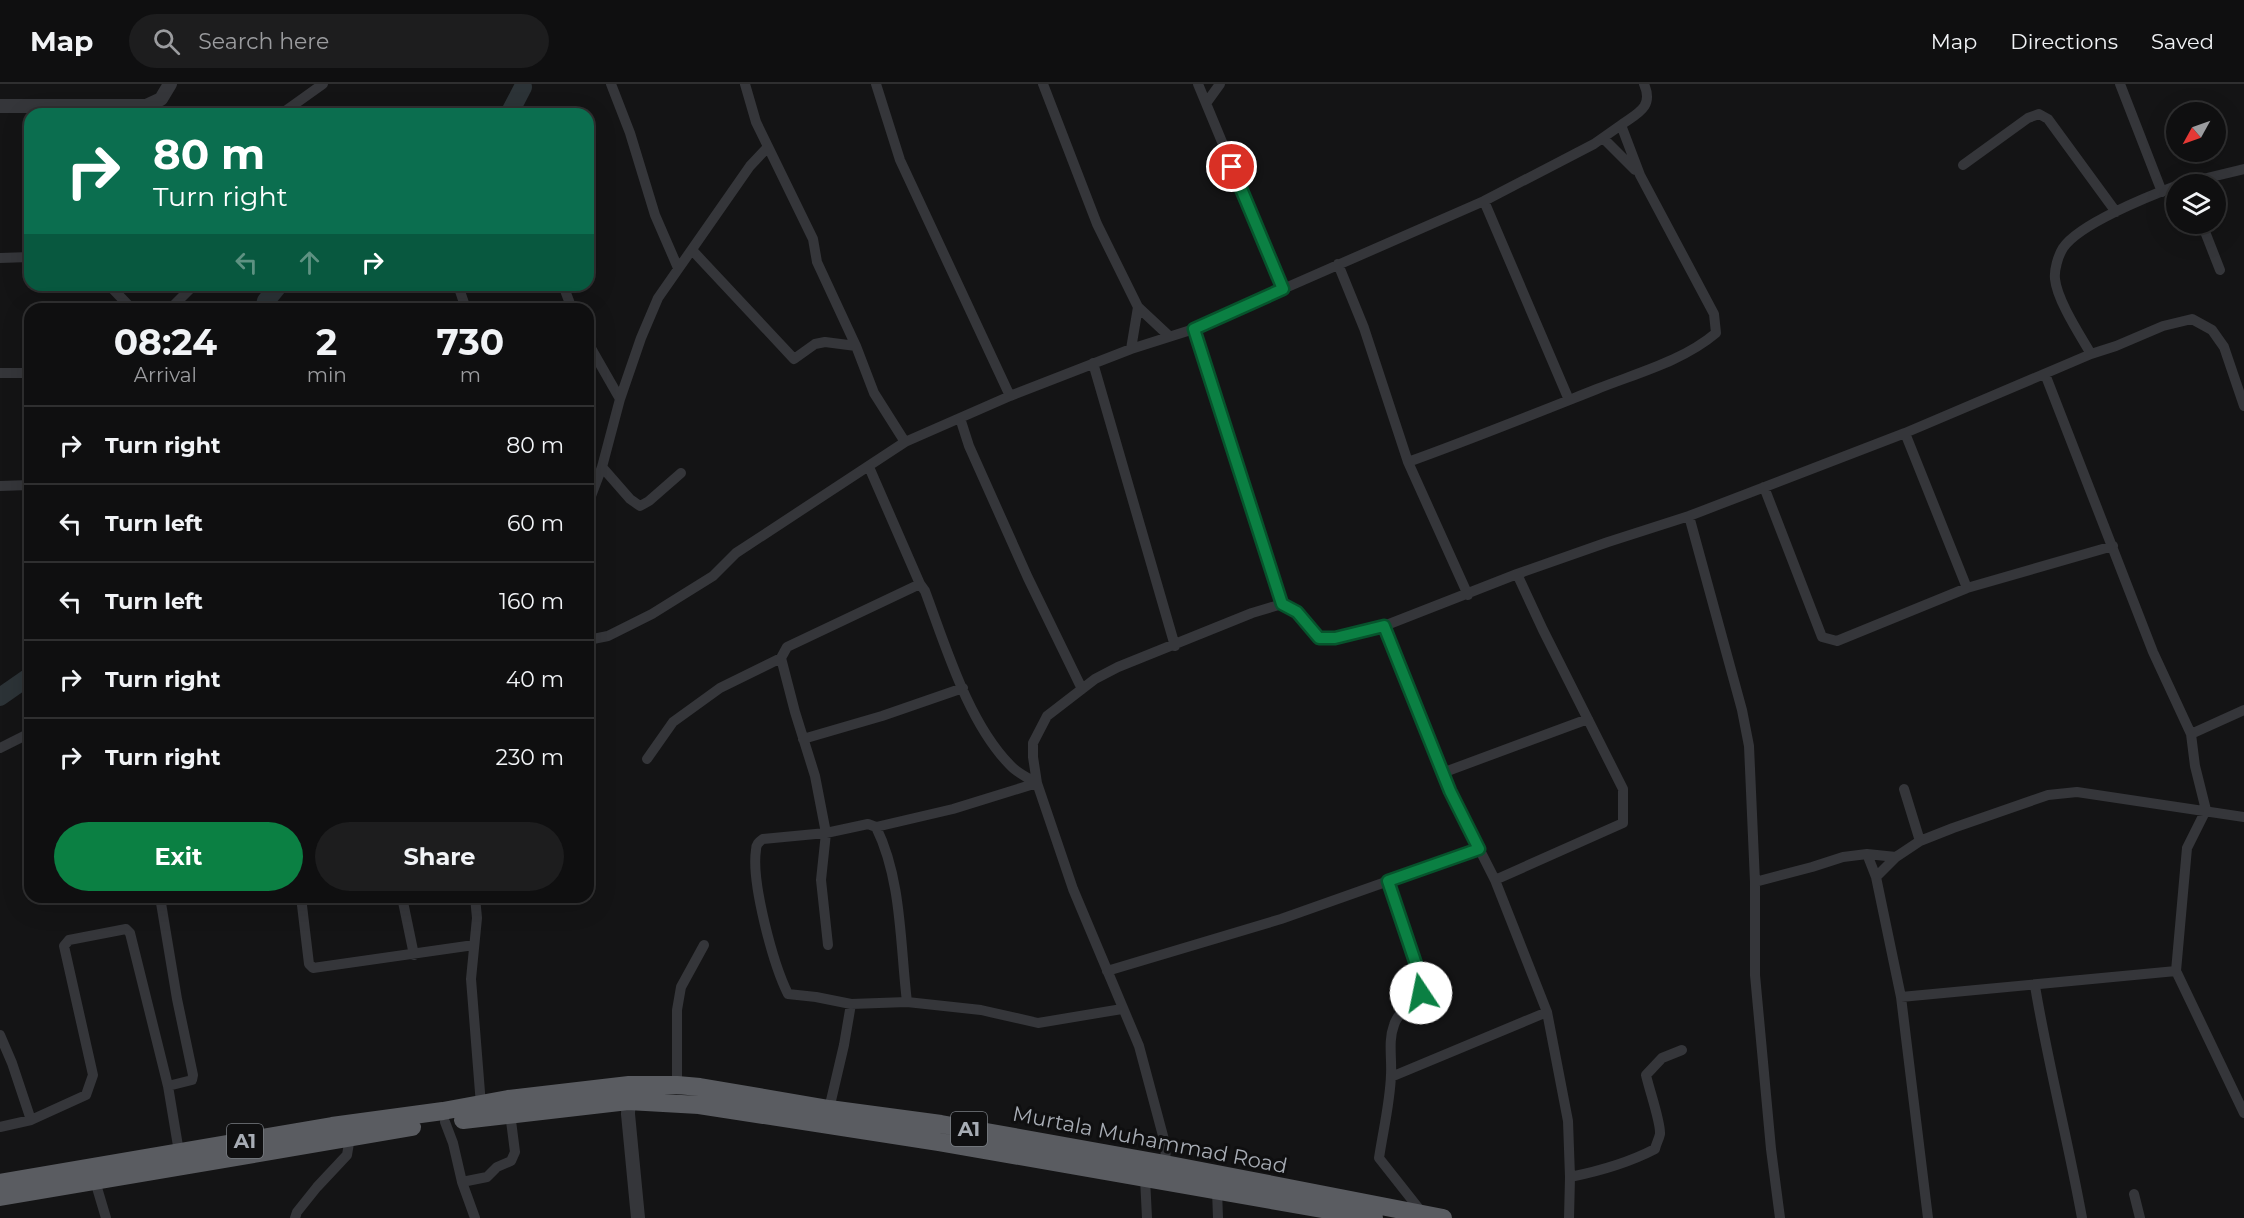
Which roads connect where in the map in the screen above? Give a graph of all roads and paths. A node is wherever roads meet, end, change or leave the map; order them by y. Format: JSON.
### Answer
{"nodes":[{"id":1,"x":170,"y":84,"type":"edge"},
{"id":2,"x":323,"y":84,"type":"edge"},
{"id":3,"x":611,"y":84,"type":"edge"},
{"id":4,"x":745,"y":84,"type":"edge"},
{"id":5,"x":876,"y":84,"type":"edge"},
{"id":6,"x":1043,"y":84,"type":"edge"},
{"id":7,"x":1198,"y":84,"type":"edge"},
{"id":8,"x":1220,"y":84,"type":"edge"},
{"id":9,"x":1644,"y":84,"type":"edge"},
{"id":10,"x":2120,"y":84,"type":"edge"},
{"id":11,"x":1207,"y":102,"type":"junction"},
{"id":12,"x":0,"y":106,"type":"edge"},
{"id":13,"x":289,"y":108,"type":"edge"},
{"id":14,"x":1621,"y":125,"type":"junction"},
{"id":15,"x":1603,"y":138,"type":"junction"},
{"id":16,"x":767,"y":148,"type":"junction"},
{"id":17,"x":1963,"y":165,"type":"dead end"},
{"id":18,"x":2244,"y":169,"type":"edge"},
{"id":19,"x":2225,"y":174,"type":"edge"},
{"id":20,"x":1640,"y":175,"type":"junction"},
{"id":21,"x":2166,"y":191,"type":"edge"},
{"id":22,"x":2162,"y":192,"type":"junction"},
{"id":23,"x":1484,"y":201,"type":"junction"},
{"id":24,"x":2116,"y":212,"type":"junction"},
{"id":25,"x":2206,"y":234,"type":"edge"},
{"id":26,"x":692,"y":250,"type":"junction"},
{"id":27,"x":24,"y":257,"type":"edge"},
{"id":28,"x":0,"y":258,"type":"edge"},
{"id":29,"x":1338,"y":264,"type":"junction"},
{"id":30,"x":678,"y":268,"type":"junction"},
{"id":31,"x":2220,"y":270,"type":"dead end"},
{"id":32,"x":1283,"y":289,"type":"junction"},
{"id":33,"x":115,"y":291,"type":"edge"},
{"id":34,"x":188,"y":291,"type":"edge"},
{"id":35,"x":126,"y":303,"type":"edge"},
{"id":36,"x":176,"y":303,"type":"edge"},
{"id":37,"x":1138,"y":307,"type":"junction"},
{"id":38,"x":1194,"y":329,"type":"junction"},
{"id":39,"x":1169,"y":336,"type":"junction"},
{"id":40,"x":856,"y":346,"type":"junction"},
{"id":41,"x":1131,"y":349,"type":"junction"},
{"id":42,"x":594,"y":354,"type":"edge"},
{"id":43,"x":2091,"y":354,"type":"junction"},
{"id":44,"x":1093,"y":363,"type":"junction"},
{"id":45,"x":0,"y":373,"type":"edge"},
{"id":46,"x":24,"y":373,"type":"edge"},
{"id":47,"x":2045,"y":374,"type":"junction"},
{"id":48,"x":1010,"y":396,"type":"junction"},
{"id":49,"x":620,"y":399,"type":"junction"},
{"id":50,"x":1569,"y":400,"type":"junction"},
{"id":51,"x":2244,"y":406,"type":"edge"},
{"id":52,"x":960,"y":418,"type":"junction"},
{"id":53,"x":1905,"y":433,"type":"junction"},
{"id":54,"x":905,"y":442,"type":"junction"},
{"id":55,"x":1408,"y":462,"type":"junction"},
{"id":56,"x":602,"y":467,"type":"junction"},
{"id":57,"x":869,"y":467,"type":"junction"},
{"id":58,"x":681,"y":473,"type":"dead end"},
{"id":59,"x":24,"y":485,"type":"edge"},
{"id":60,"x":0,"y":486,"type":"edge"},
{"id":61,"x":1764,"y":487,"type":"junction"},
{"id":62,"x":594,"y":488,"type":"edge"},
{"id":63,"x":1689,"y":516,"type":"junction"},
{"id":64,"x":2113,"y":546,"type":"junction"},
{"id":65,"x":1517,"y":574,"type":"junction"},
{"id":66,"x":920,"y":584,"type":"junction"},
{"id":67,"x":1967,"y":588,"type":"junction"},
{"id":68,"x":1468,"y":595,"type":"junction"},
{"id":69,"x":1282,"y":604,"type":"junction"},
{"id":70,"x":1384,"y":626,"type":"junction"},
{"id":71,"x":594,"y":639,"type":"edge"},
{"id":72,"x":1175,"y":646,"type":"junction"},
{"id":73,"x":781,"y":658,"type":"junction"},
{"id":74,"x":963,"y":688,"type":"junction"},
{"id":75,"x":1082,"y":689,"type":"junction"},
{"id":76,"x":2244,"y":710,"type":"edge"},
{"id":77,"x":1588,"y":719,"type":"junction"},
{"id":78,"x":2191,"y":734,"type":"junction"},
{"id":79,"x":24,"y":736,"type":"edge"},
{"id":80,"x":803,"y":739,"type":"junction"},
{"id":81,"x":0,"y":748,"type":"edge"},
{"id":82,"x":647,"y":759,"type":"dead end"},
{"id":83,"x":1442,"y":773,"type":"junction"},
{"id":84,"x":1037,"y":783,"type":"junction"},
{"id":85,"x":1904,"y":789,"type":"dead end"},
{"id":86,"x":2206,"y":810,"type":"junction"},
{"id":87,"x":2244,"y":817,"type":"edge"},
{"id":88,"x":876,"y":828,"type":"junction"},
{"id":89,"x":826,"y":833,"type":"junction"},
{"id":90,"x":1920,"y":841,"type":"junction"},
{"id":91,"x":1479,"y":849,"type":"junction"},
{"id":92,"x":1867,"y":854,"type":"junction"},
{"id":93,"x":1896,"y":857,"type":"junction"},
{"id":94,"x":1876,"y":877,"type":"junction"},
{"id":95,"x":1496,"y":880,"type":"junction"},
{"id":96,"x":1388,"y":881,"type":"junction"},
{"id":97,"x":1755,"y":882,"type":"junction"},
{"id":98,"x":161,"y":903,"type":"edge"},
{"id":99,"x":302,"y":903,"type":"edge"},
{"id":100,"x":403,"y":903,"type":"edge"},
{"id":101,"x":476,"y":903,"type":"edge"},
{"id":102,"x":474,"y":945,"type":"junction"},
{"id":103,"x":704,"y":945,"type":"dead end"},
{"id":104,"x":828,"y":945,"type":"dead end"},
{"id":105,"x":414,"y":955,"type":"junction"},
{"id":106,"x":1107,"y":971,"type":"junction"},
{"id":107,"x":2176,"y":971,"type":"junction"},
{"id":108,"x":2035,"y":986,"type":"junction"},
{"id":109,"x":1901,"y":997,"type":"junction"},
{"id":110,"x":907,"y":1002,"type":"junction"},
{"id":111,"x":851,"y":1004,"type":"junction"},
{"id":112,"x":1122,"y":1009,"type":"junction"},
{"id":113,"x":1547,"y":1012,"type":"junction"},
{"id":114,"x":0,"y":1035,"type":"edge"},
{"id":115,"x":1682,"y":1050,"type":"dead end"},
{"id":116,"x":1391,"y":1077,"type":"junction"},
{"id":117,"x":676,"y":1085,"type":"junction"},
{"id":118,"x":168,"y":1086,"type":"junction"},
{"id":119,"x":629,"y":1093,"type":"junction"},
{"id":120,"x":487,"y":1108,"type":"junction"},
{"id":121,"x":829,"y":1109,"type":"junction"},
{"id":122,"x":510,"y":1113,"type":"junction"},
{"id":123,"x":2244,"y":1113,"type":"edge"},
{"id":124,"x":31,"y":1120,"type":"junction"},
{"id":125,"x":445,"y":1122,"type":"junction"},
{"id":126,"x":0,"y":1127,"type":"edge"},
{"id":127,"x":940,"y":1133,"type":"junction"},
{"id":128,"x":350,"y":1137,"type":"junction"},
{"id":129,"x":179,"y":1152,"type":"junction"},
{"id":130,"x":1070,"y":1156,"type":"junction"},
{"id":131,"x":1165,"y":1164,"type":"junction"},
{"id":132,"x":1570,"y":1177,"type":"junction"},
{"id":133,"x":1145,"y":1178,"type":"junction"},
{"id":134,"x":95,"y":1180,"type":"junction"},
{"id":135,"x":462,"y":1182,"type":"junction"},
{"id":136,"x":0,"y":1184,"type":"edge"},
{"id":137,"x":1217,"y":1190,"type":"junction"},
{"id":138,"x":2134,"y":1194,"type":"dead end"},
{"id":139,"x":0,"y":1197,"type":"edge"},
{"id":140,"x":1424,"y":1215,"type":"junction"},
{"id":141,"x":106,"y":1218,"type":"edge"},
{"id":142,"x":295,"y":1218,"type":"edge"},
{"id":143,"x":476,"y":1218,"type":"edge"},
{"id":144,"x":638,"y":1218,"type":"edge"},
{"id":145,"x":1147,"y":1218,"type":"edge"},
{"id":146,"x":1218,"y":1218,"type":"edge"},
{"id":147,"x":1374,"y":1218,"type":"edge"},
{"id":148,"x":1443,"y":1218,"type":"edge"},
{"id":149,"x":1569,"y":1218,"type":"edge"},
{"id":150,"x":1780,"y":1218,"type":"edge"},
{"id":151,"x":1928,"y":1218,"type":"edge"},
{"id":152,"x":2082,"y":1218,"type":"edge"},
{"id":153,"x":2140,"y":1218,"type":"edge"}],
"edges":[{"from":1,"to":12,"type":"street"},
{"from":2,"to":13,"type":"street"},
{"from":3,"to":30,"type":"street"},
{"from":4,"to":16,"type":"street"},
{"from":5,"to":48,"type":"street"},
{"from":6,"to":37,"type":"street"},
{"from":7,"to":11,"type":"street"},
{"from":8,"to":11,"type":"street"},
{"from":9,"to":14,"type":"street"},
{"from":10,"to":22,"type":"street"},
{"from":11,"to":32,"type":"street"},
{"from":14,"to":15,"type":"street"},
{"from":14,"to":20,"type":"street"},
{"from":15,"to":20,"type":"street"},
{"from":15,"to":23,"type":"street"},
{"from":16,"to":26,"type":"street"},
{"from":16,"to":40,"type":"street"},
{"from":17,"to":24,"type":"street"},
{"from":18,"to":19,"type":"street"},
{"from":20,"to":50,"type":"street"},
{"from":21,"to":22,"type":"street"},
{"from":22,"to":24,"type":"street"},
{"from":23,"to":29,"type":"street"},
{"from":23,"to":50,"type":"street"},
{"from":24,"to":43,"type":"street"},
{"from":25,"to":31,"type":"street"},
{"from":26,"to":30,"type":"street"},
{"from":26,"to":40,"type":"street"},
{"from":27,"to":28,"type":"street"},
{"from":29,"to":32,"type":"street"},
{"from":29,"to":55,"type":"street"},
{"from":30,"to":49,"type":"street"},
{"from":32,"to":38,"type":"street"},
{"from":33,"to":35,"type":"street"},
{"from":34,"to":36,"type":"street"},
{"from":37,"to":39,"type":"street"},
{"from":37,"to":41,"type":"street"},
{"from":38,"to":39,"type":"street"},
{"from":38,"to":69,"type":"street"},
{"from":39,"to":41,"type":"street"},
{"from":40,"to":54,"type":"street"},
{"from":41,"to":44,"type":"street"},
{"from":42,"to":49,"type":"street"},
{"from":43,"to":47,"type":"street"},
{"from":43,"to":51,"type":"street"},
{"from":44,"to":48,"type":"street"},
{"from":44,"to":72,"type":"street"},
{"from":45,"to":46,"type":"street"},
{"from":47,"to":53,"type":"street"},
{"from":47,"to":64,"type":"street"},
{"from":48,"to":52,"type":"street"},
{"from":49,"to":56,"type":"street"},
{"from":50,"to":55,"type":"street"},
{"from":52,"to":54,"type":"street"},
{"from":52,"to":75,"type":"street"},
{"from":53,"to":61,"type":"street"},
{"from":53,"to":67,"type":"street"},
{"from":54,"to":57,"type":"street"},
{"from":55,"to":68,"type":"street"},
{"from":56,"to":58,"type":"street"},
{"from":56,"to":62,"type":"street"},
{"from":57,"to":66,"type":"street"},
{"from":57,"to":71,"type":"street"},
{"from":59,"to":60,"type":"street"},
{"from":61,"to":63,"type":"street"},
{"from":61,"to":67,"type":"street"},
{"from":63,"to":65,"type":"street"},
{"from":63,"to":97,"type":"street"},
{"from":64,"to":67,"type":"street"},
{"from":64,"to":78,"type":"street"},
{"from":65,"to":68,"type":"street"},
{"from":65,"to":77,"type":"street"},
{"from":66,"to":73,"type":"street"},
{"from":66,"to":74,"type":"street"},
{"from":68,"to":70,"type":"street"},
{"from":69,"to":70,"type":"street"},
{"from":69,"to":72,"type":"street"},
{"from":70,"to":83,"type":"street"},
{"from":72,"to":75,"type":"street"},
{"from":73,"to":80,"type":"street"},
{"from":73,"to":82,"type":"street"},
{"from":74,"to":80,"type":"street"},
{"from":74,"to":84,"type":"street"},
{"from":75,"to":84,"type":"street"},
{"from":76,"to":78,"type":"street"},
{"from":77,"to":83,"type":"street"},
{"from":77,"to":95,"type":"street"},
{"from":78,"to":86,"type":"street"},
{"from":79,"to":81,"type":"street"},
{"from":80,"to":89,"type":"street"},
{"from":83,"to":91,"type":"street"},
{"from":84,"to":88,"type":"street"},
{"from":84,"to":106,"type":"street"},
{"from":85,"to":90,"type":"street"},
{"from":86,"to":87,"type":"street"},
{"from":86,"to":90,"type":"street"},
{"from":86,"to":107,"type":"street"},
{"from":88,"to":89,"type":"street"},
{"from":88,"to":110,"type":"street"},
{"from":89,"to":104,"type":"street"},
{"from":89,"to":111,"type":"street"},
{"from":90,"to":93,"type":"street"},
{"from":91,"to":95,"type":"street"},
{"from":91,"to":96,"type":"street"},
{"from":92,"to":93,"type":"street"},
{"from":92,"to":94,"type":"street"},
{"from":92,"to":97,"type":"street"},
{"from":93,"to":94,"type":"street"},
{"from":94,"to":109,"type":"street"},
{"from":95,"to":113,"type":"street"},
{"from":96,"to":106,"type":"street"},
{"from":96,"to":116,"type":"street"},
{"from":97,"to":150,"type":"street"},
{"from":98,"to":118,"type":"street"},
{"from":99,"to":105,"type":"street"},
{"from":100,"to":105,"type":"street"},
{"from":101,"to":102,"type":"street"},
{"from":102,"to":105,"type":"street"},
{"from":102,"to":120,"type":"street"},
{"from":103,"to":117,"type":"street"},
{"from":106,"to":112,"type":"street"},
{"from":107,"to":108,"type":"street"},
{"from":107,"to":123,"type":"street"},
{"from":108,"to":109,"type":"street"},
{"from":108,"to":152,"type":"street"},
{"from":109,"to":151,"type":"street"},
{"from":110,"to":111,"type":"street"},
{"from":110,"to":112,"type":"street"},
{"from":111,"to":121,"type":"street"},
{"from":112,"to":131,"type":"street"},
{"from":113,"to":116,"type":"street"},
{"from":113,"to":132,"type":"street"},
{"from":114,"to":124,"type":"street"},
{"from":115,"to":132,"type":"street"},
{"from":116,"to":140,"type":"street"},
{"from":117,"to":119,"type":"highway","name":"Murtala Muhammad Road","number":"A1"},
{"from":117,"to":121,"type":"highway","name":"Murtala Muhammad Road","number":"A1"},
{"from":118,"to":124,"type":"street"},
{"from":118,"to":129,"type":"street"},
{"from":119,"to":120,"type":"highway","name":"Murtala Muhammad Road","number":"A1"},
{"from":119,"to":122,"type":"highway","name":"Murtala Muhammad Road","number":"A1"},
{"from":119,"to":127,"type":"highway","name":"Murtala Muhammad Road","number":"A1"},
{"from":119,"to":144,"type":"street"},
{"from":120,"to":122,"type":"highway","name":"Murtala Muhammad Road","number":"A1"},
{"from":120,"to":125,"type":"highway","number":"A1"},
{"from":120,"to":129,"type":"highway","number":"A1"},
{"from":121,"to":127,"type":"highway","name":"Murtala Muhammad Road","number":"A1"},
{"from":122,"to":135,"type":"street"},
{"from":124,"to":126,"type":"street"},
{"from":125,"to":128,"type":"highway","number":"A1"},
{"from":125,"to":135,"type":"street"},
{"from":127,"to":130,"type":"highway","name":"Murtala Muhammad Road","number":"A1"},
{"from":128,"to":134,"type":"highway","number":"A1"},
{"from":128,"to":142,"type":"street"},
{"from":129,"to":136,"type":"highway","number":"A1"},
{"from":130,"to":131,"type":"highway","name":"Murtala Muhammad Road","number":"A1"},
{"from":130,"to":133,"type":"highway","name":"Murtala Muhammad Road","number":"A1"},
{"from":131,"to":140,"type":"highway","name":"Murtala Muhammad Road","number":"A1"},
{"from":132,"to":149,"type":"street"},
{"from":133,"to":137,"type":"highway","name":"Murtala Muhammad Road","number":"A1"},
{"from":133,"to":145,"type":"street"},
{"from":134,"to":139,"type":"highway","number":"A1"},
{"from":134,"to":141,"type":"street"},
{"from":135,"to":143,"type":"street"},
{"from":137,"to":146,"type":"street"},
{"from":137,"to":147,"type":"highway","name":"Murtala Muhammad Road","number":"A1"},
{"from":138,"to":153,"type":"street"},
{"from":140,"to":148,"type":"highway","name":"Murtala Muhammad Road","number":"A1"}]}
